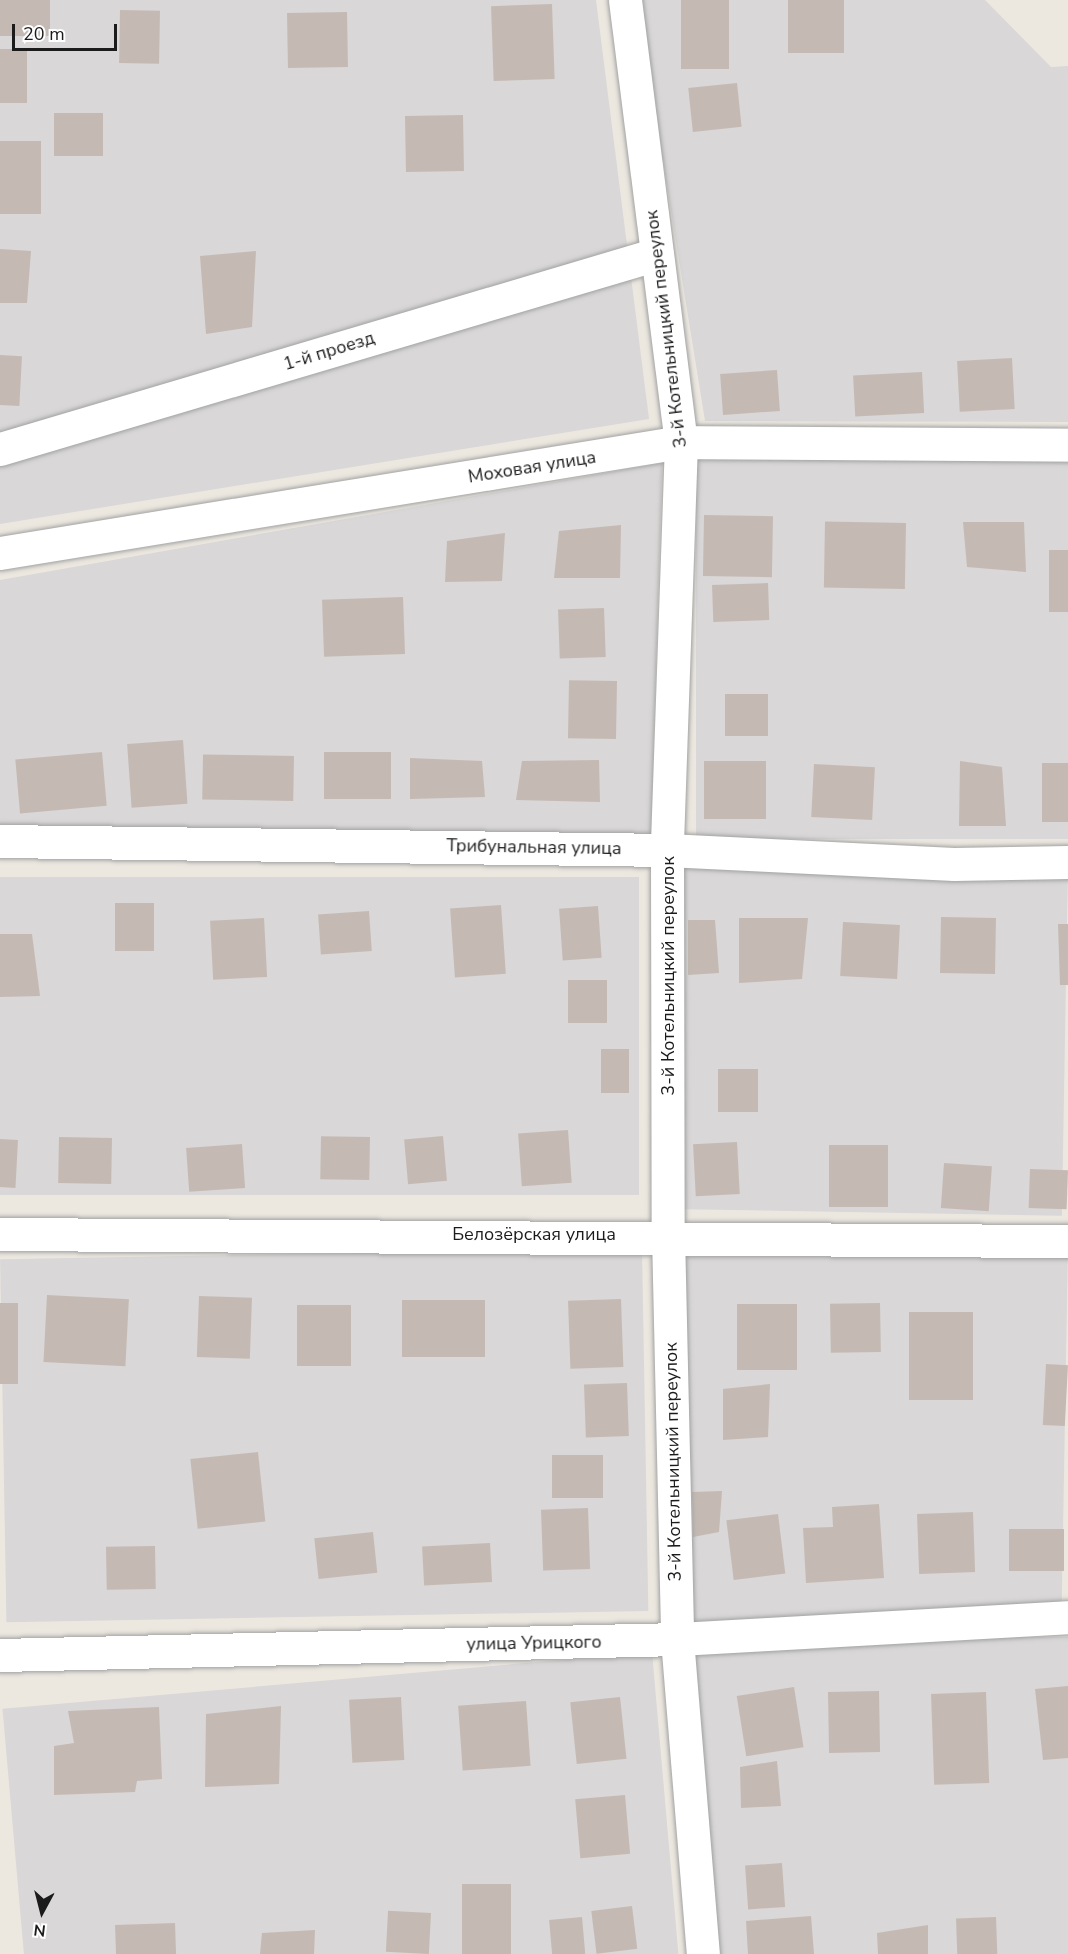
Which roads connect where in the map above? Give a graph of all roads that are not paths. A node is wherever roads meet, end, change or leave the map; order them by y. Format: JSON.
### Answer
{"nodes":[{"id":1,"x":625,"y":0,"type":"edge"},
{"id":2,"x":657,"y":254,"type":"junction"},
{"id":3,"x":681,"y":442,"type":"junction"},
{"id":4,"x":1068,"y":445,"type":"edge"},
{"id":5,"x":0,"y":449,"type":"edge"},
{"id":6,"x":0,"y":553,"type":"edge"},
{"id":7,"x":0,"y":841,"type":"edge"},
{"id":8,"x":668,"y":849,"type":"junction"},
{"id":9,"x":1068,"y":862,"type":"edge"},
{"id":10,"x":0,"y":1234,"type":"edge"},
{"id":11,"x":668,"y":1234,"type":"junction"},
{"id":12,"x":1068,"y":1241,"type":"edge"},
{"id":13,"x":1068,"y":1617,"type":"edge"},
{"id":14,"x":677,"y":1639,"type":"junction"},
{"id":15,"x":0,"y":1655,"type":"edge"},
{"id":16,"x":703,"y":1954,"type":"edge"}],
"edges":[{"from":1,"to":2,"type":"street","name":"3-й Котельницкий переулок"},
{"from":2,"to":3,"type":"street","name":"3-й Котельницкий переулок"},
{"from":2,"to":5,"type":"street","name":"1-й проезд"},
{"from":3,"to":4,"type":"street","name":"Моховая улица"},
{"from":3,"to":6,"type":"street","name":"Моховая улица"},
{"from":3,"to":8,"type":"street","name":"3-й Котельницкий переулок"},
{"from":7,"to":8,"type":"street","name":"Трибунальная улица"},
{"from":8,"to":9,"type":"street","name":"Трибунальная улица"},
{"from":8,"to":11,"type":"street","name":"3-й Котельницкий переулок"},
{"from":10,"to":11,"type":"street","name":"Белозёрская улица"},
{"from":11,"to":12,"type":"street","name":"Белозёрская улица"},
{"from":11,"to":14,"type":"street","name":"3-й Котельницкий переулок"},
{"from":13,"to":14,"type":"street","name":"улица Урицкого"},
{"from":14,"to":15,"type":"street","name":"улица Урицкого"},
{"from":14,"to":16,"type":"street","name":"3-й Котельницкий переулок"}]}
